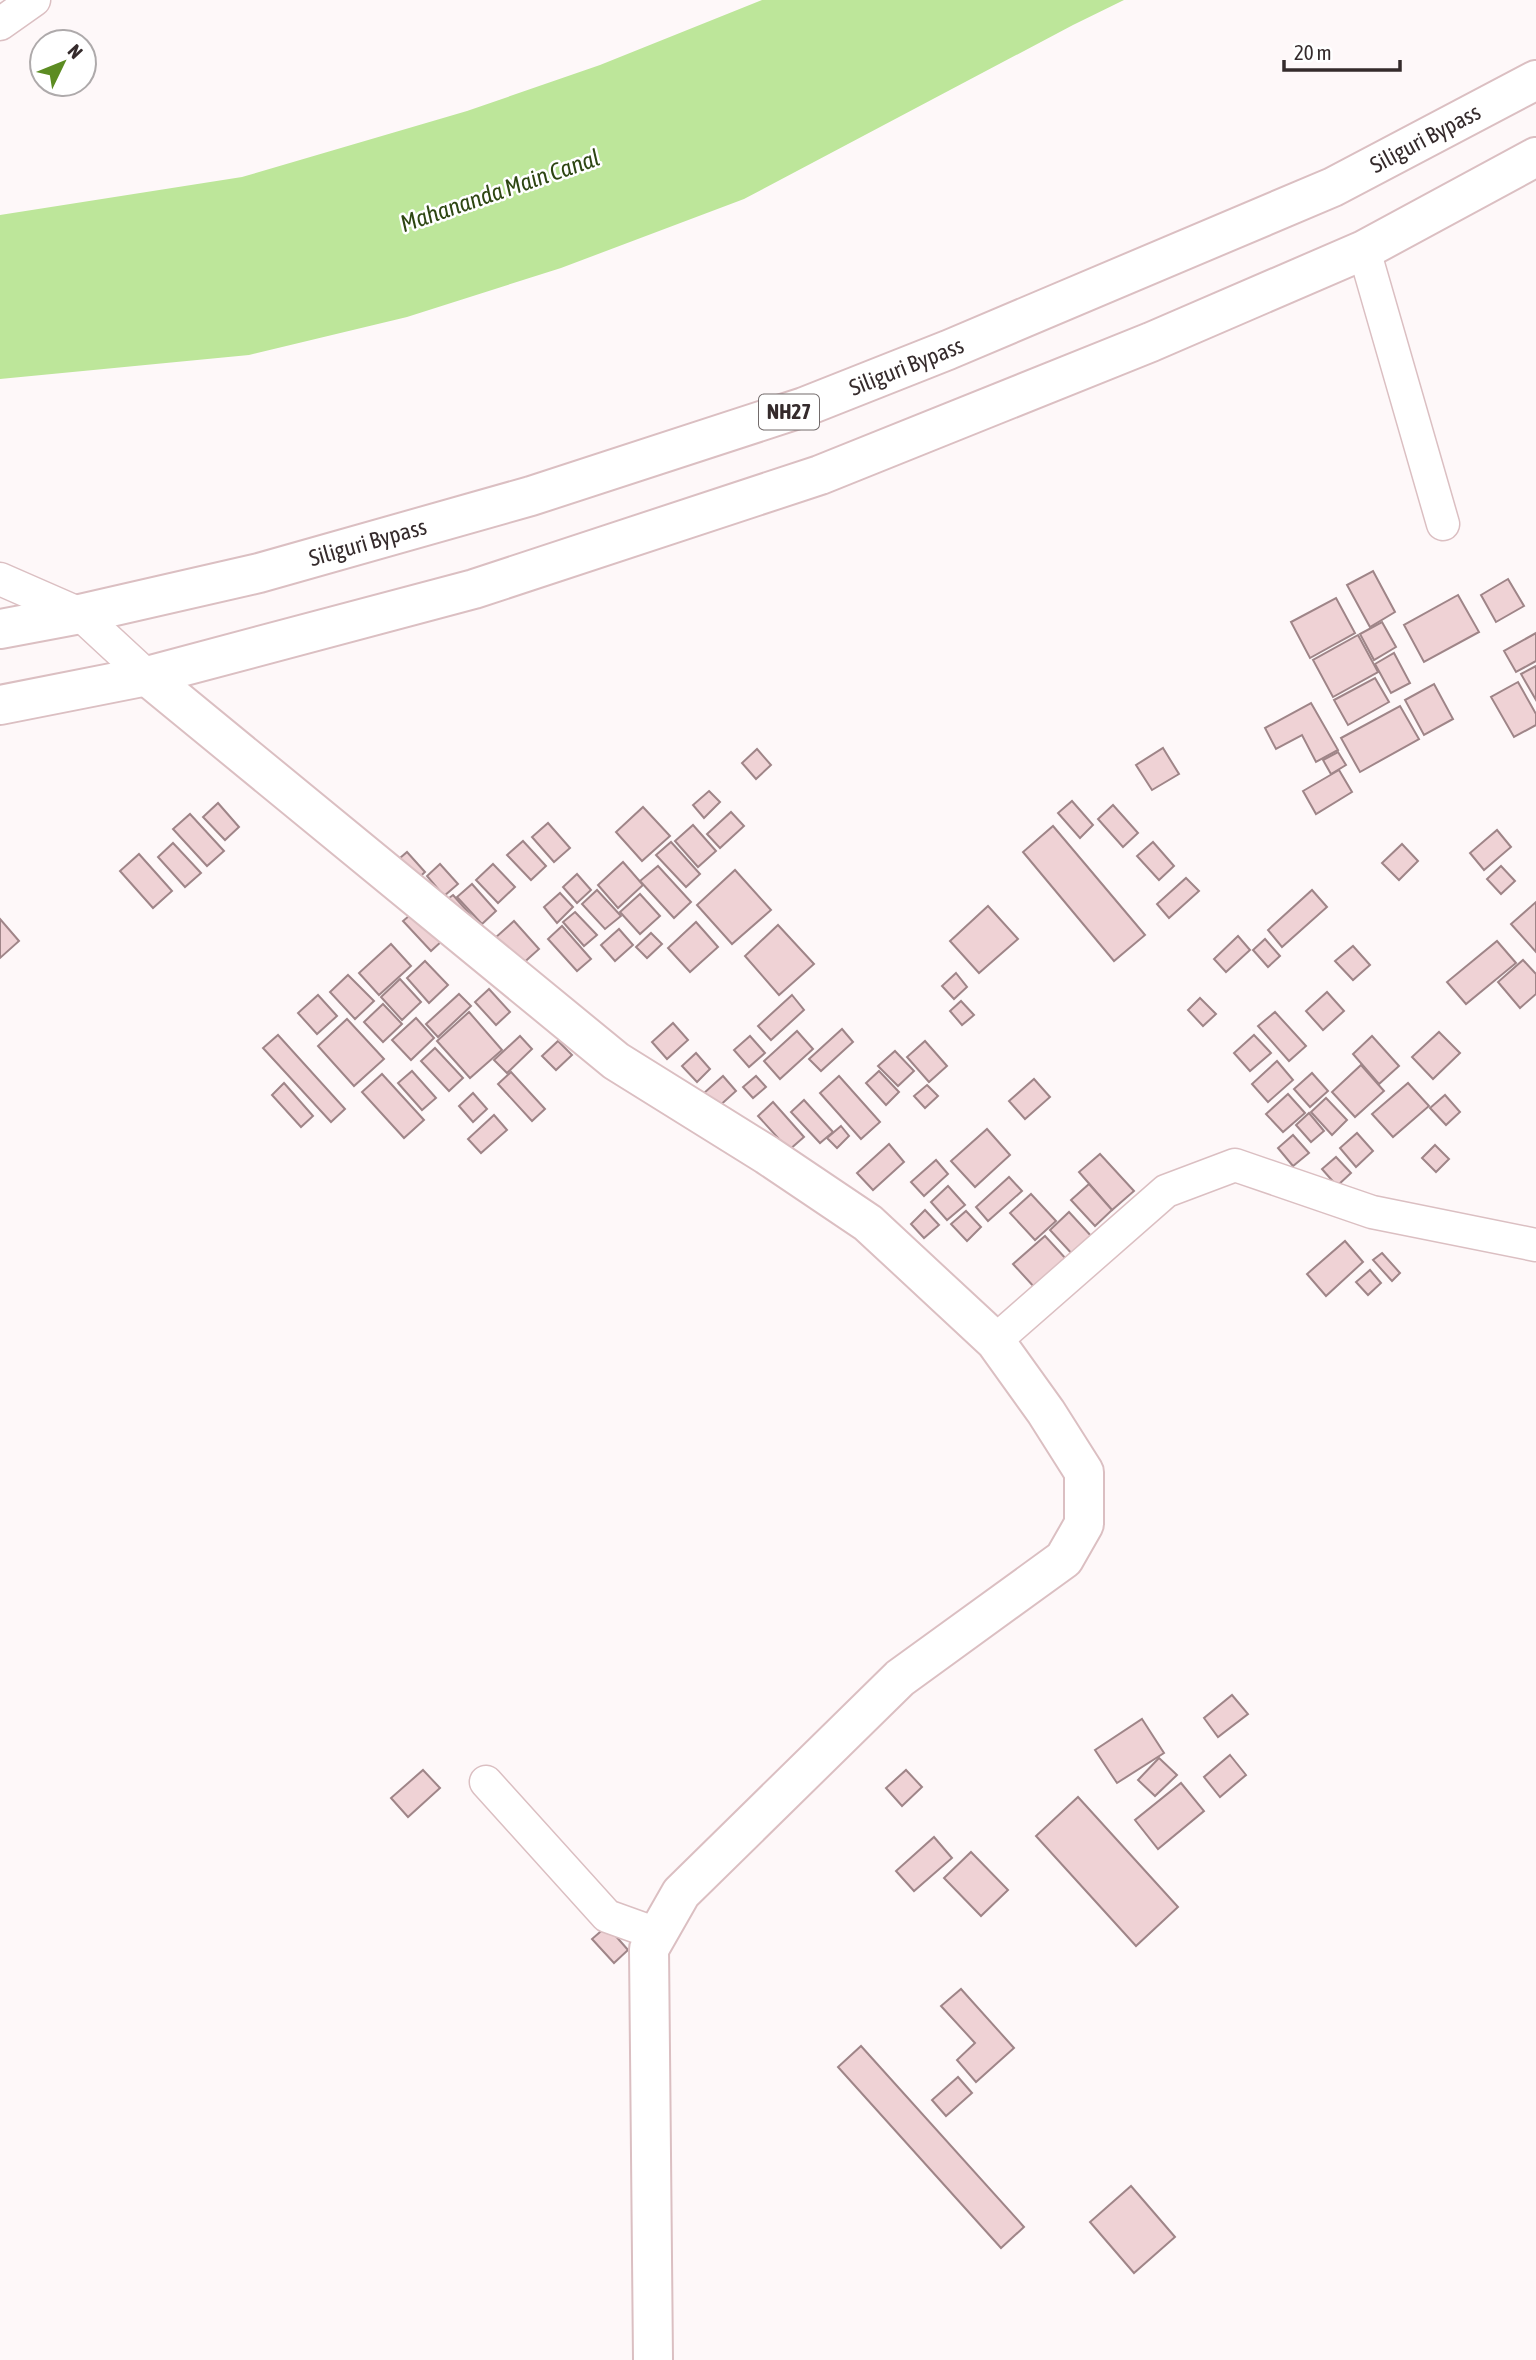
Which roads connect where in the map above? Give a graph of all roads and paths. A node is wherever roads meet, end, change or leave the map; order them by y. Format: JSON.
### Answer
{"nodes":[{"id":1,"x":34,"y":0,"type":"edge"},
{"id":2,"x":0,"y":24,"type":"edge"},
{"id":3,"x":1536,"y":80,"type":"edge"},
{"id":4,"x":1536,"y":157,"type":"edge"},
{"id":5,"x":1364,"y":250,"type":"junction"},
{"id":6,"x":1443,"y":524,"type":"dead end"},
{"id":7,"x":0,"y":579,"type":"edge"},
{"id":8,"x":80,"y":614,"type":"junction"},
{"id":9,"x":0,"y":629,"type":"edge"},
{"id":10,"x":147,"y":676,"type":"junction"},
{"id":11,"x":0,"y":705,"type":"edge"},
{"id":12,"x":1536,"y":1245,"type":"edge"},
{"id":13,"x":995,"y":1341,"type":"junction"},
{"id":14,"x":486,"y":1782,"type":"dead end"},
{"id":15,"x":657,"y":1934,"type":"junction"},
{"id":16,"x":653,"y":2360,"type":"edge"}],
"edges":[{"from":1,"to":2,"type":"street"},
{"from":3,"to":8,"type":"main road","name":"Siliguri Bypass","number":"NH27"},
{"from":4,"to":5,"type":"main road"},
{"from":5,"to":6,"type":"street"},
{"from":5,"to":10,"type":"main road"},
{"from":7,"to":8,"type":"street"},
{"from":8,"to":9,"type":"main road","name":"Siliguri Bypass","number":"NH27"},
{"from":8,"to":10,"type":"street"},
{"from":10,"to":11,"type":"main road"},
{"from":10,"to":13,"type":"main road"},
{"from":12,"to":13,"type":"street"},
{"from":13,"to":15,"type":"main road"},
{"from":14,"to":15,"type":"street"},
{"from":15,"to":16,"type":"main road"}]}
